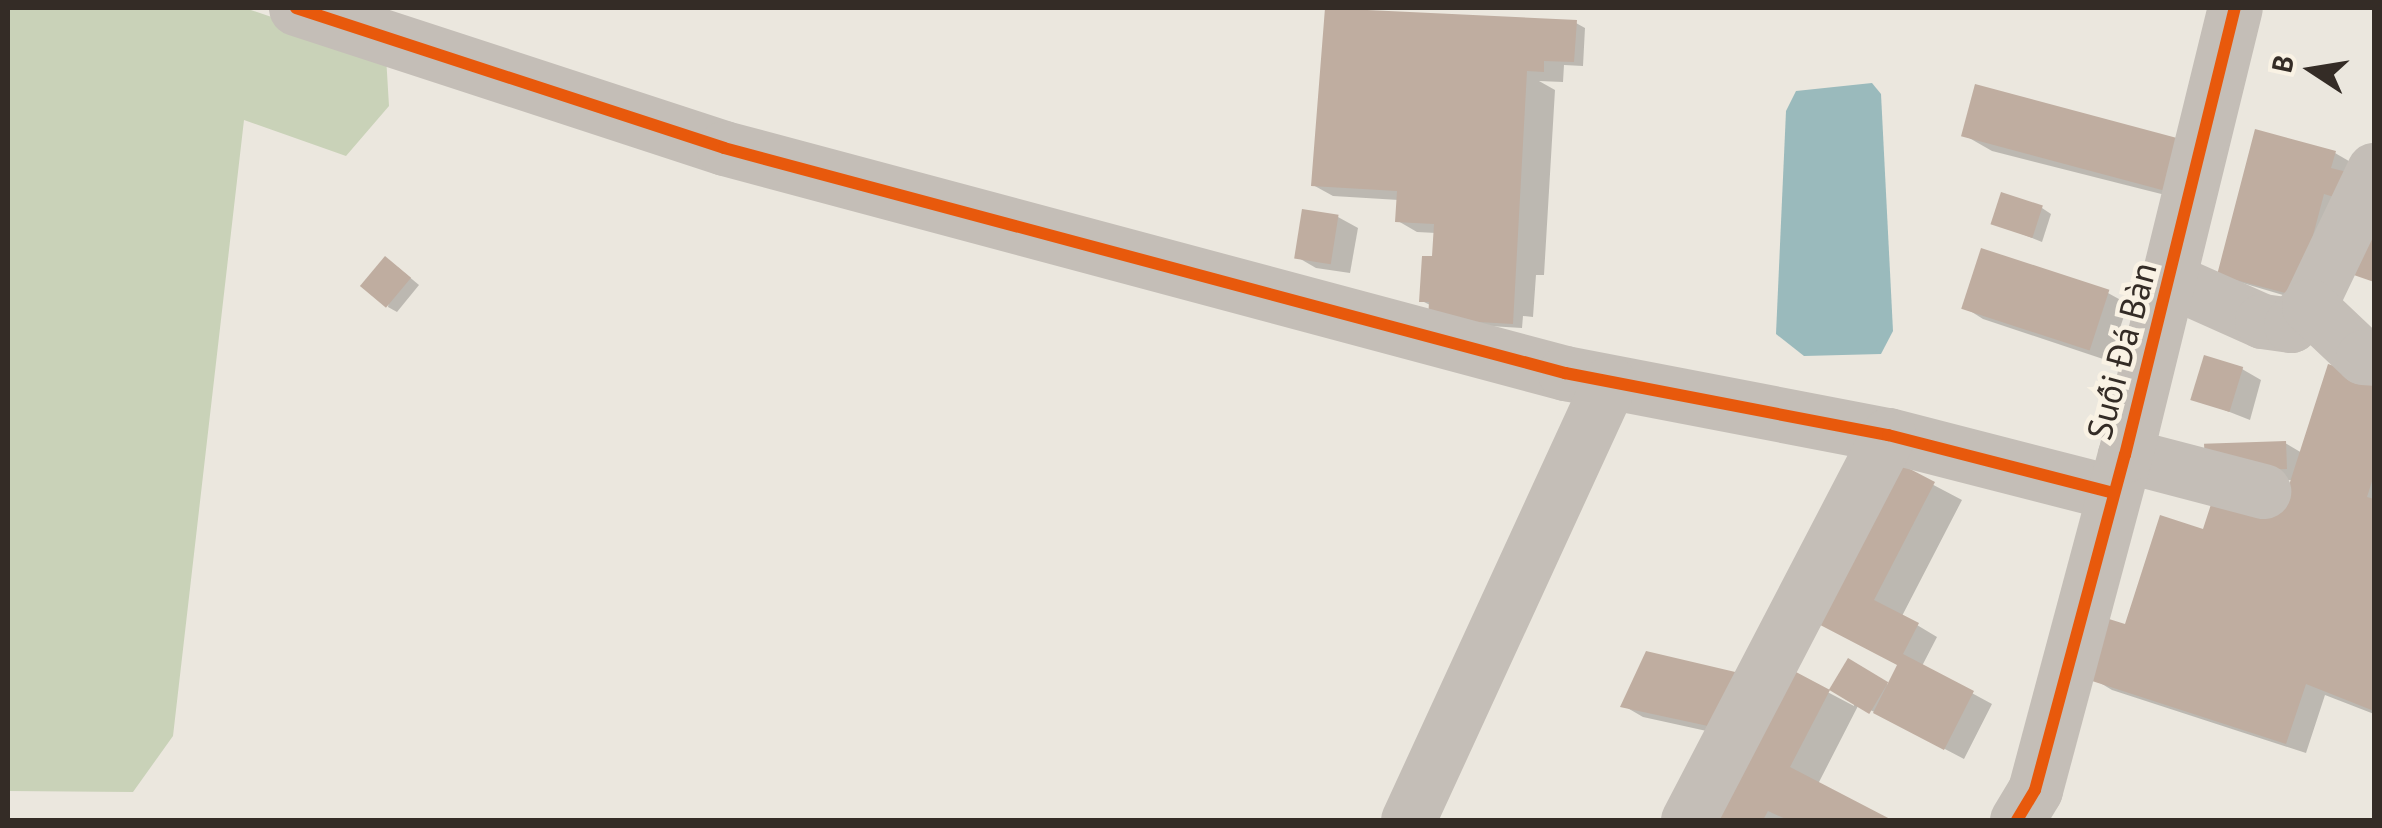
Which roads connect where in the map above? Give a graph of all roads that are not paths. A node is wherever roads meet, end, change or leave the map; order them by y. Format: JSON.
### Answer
{"nodes":[{"id":1,"x":296,"y":8,"type":"edge"},
{"id":2,"x":2235,"y":8,"type":"edge"},
{"id":3,"x":379,"y":22,"type":"edge"},
{"id":4,"x":2374,"y":170,"type":"edge"},
{"id":5,"x":2170,"y":280,"type":"junction"},
{"id":6,"x":2309,"y":306,"type":"junction"},
{"id":7,"x":2374,"y":358,"type":"edge"},
{"id":8,"x":1609,"y":383,"type":"junction"},
{"id":9,"x":1888,"y":435,"type":"junction"},
{"id":10,"x":2120,"y":474,"type":"junction"},
{"id":11,"x":2262,"y":492,"type":"dead end"},
{"id":12,"x":1408,"y":820,"type":"edge"},
{"id":13,"x":1688,"y":820,"type":"edge"},
{"id":14,"x":2017,"y":820,"type":"edge"}],
"edges":[{"from":1,"to":3,"type":"street"},
{"from":2,"to":5,"type":"street","name":"Suối Đá Bàn"},
{"from":3,"to":8,"type":"street"},
{"from":4,"to":6,"type":"street"},
{"from":5,"to":6,"type":"street"},
{"from":5,"to":10,"type":"street","name":"Suối Đá Bàn"},
{"from":6,"to":7,"type":"street"},
{"from":8,"to":9,"type":"street"},
{"from":8,"to":12,"type":"street"},
{"from":9,"to":10,"type":"street"},
{"from":9,"to":13,"type":"street"},
{"from":10,"to":11,"type":"street"},
{"from":10,"to":14,"type":"street","name":"Suối Đá Bàn"}]}
